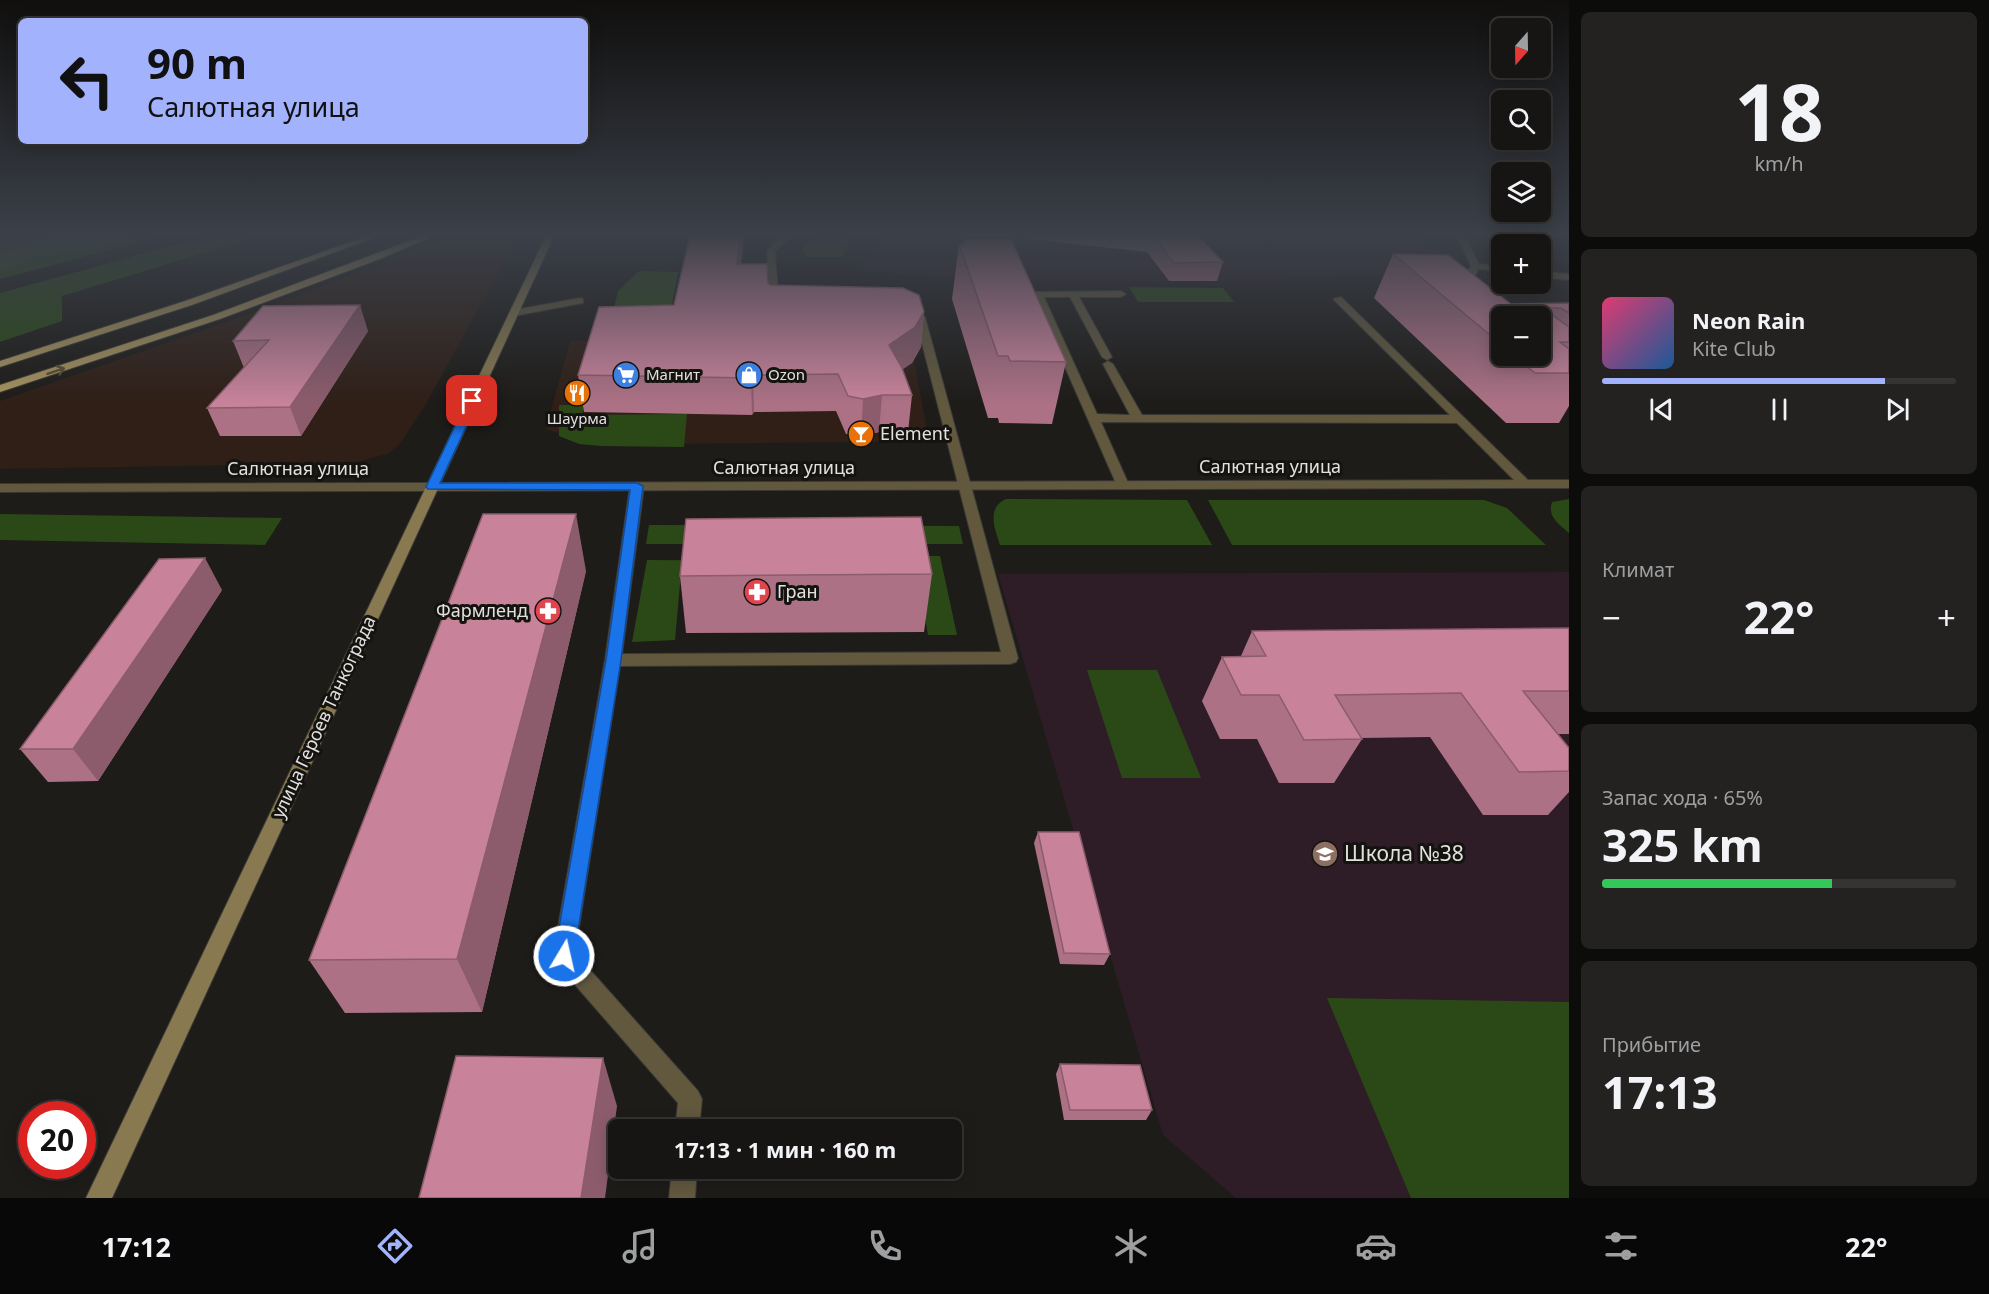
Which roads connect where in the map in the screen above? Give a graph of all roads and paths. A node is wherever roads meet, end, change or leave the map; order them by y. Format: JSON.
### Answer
{"nodes":[{"id":1,"x":224,"y":292,"type":"edge"},
{"id":2,"x":286,"y":292,"type":"edge"},
{"id":3,"x":524,"y":292,"type":"edge"},
{"id":4,"x":774,"y":292,"type":"edge"},
{"id":5,"x":1461,"y":292,"type":"edge"},
{"id":6,"x":1073,"y":294,"type":"junction"},
{"id":7,"x":1121,"y":294,"type":"dead end"},
{"id":8,"x":1458,"y":298,"type":"edge"},
{"id":9,"x":1338,"y":299,"type":"dead end"},
{"id":10,"x":580,"y":301,"type":"dead end"},
{"id":11,"x":514,"y":313,"type":"junction"},
{"id":12,"x":786,"y":315,"type":"edge"},
{"id":13,"x":898,"y":316,"type":"edge"},
{"id":14,"x":0,"y":364,"type":"edge"},
{"id":15,"x":0,"y":389,"type":"edge"},
{"id":16,"x":1093,"y":418,"type":"junction"},
{"id":17,"x":1138,"y":418,"type":"junction"},
{"id":18,"x":1459,"y":419,"type":"junction"},
{"id":19,"x":1526,"y":484,"type":"junction"},
{"id":20,"x":1569,"y":484,"type":"edge"},
{"id":21,"x":1123,"y":485,"type":"junction"},
{"id":22,"x":637,"y":486,"type":"junction"},
{"id":23,"x":964,"y":486,"type":"junction"},
{"id":24,"x":432,"y":487,"type":"junction"},
{"id":25,"x":0,"y":489,"type":"edge"},
{"id":26,"x":613,"y":660,"type":"junction"},
{"id":27,"x":688,"y":1119,"type":"edge"},
{"id":28,"x":684,"y":1179,"type":"edge"},
{"id":29,"x":99,"y":1198,"type":"edge"},
{"id":30,"x":682,"y":1198,"type":"edge"}],
"edges":[{"from":1,"to":14,"type":"main road"},
{"from":15,"to":2,"type":"main road","one_way":true},
{"from":3,"to":11,"type":"main road","name":"улица Героев Танкограда"},
{"from":4,"to":12,"type":"street"},
{"from":5,"to":8,"type":"street"},
{"from":6,"to":7,"type":"street"},
{"from":6,"to":16,"type":"street"},
{"from":6,"to":17,"type":"street"},
{"from":9,"to":18,"type":"street"},
{"from":10,"to":11,"type":"street"},
{"from":11,"to":24,"type":"main road","name":"улица Героев Танкограда"},
{"from":13,"to":23,"type":"street"},
{"from":16,"to":17,"type":"street"},
{"from":16,"to":21,"type":"street"},
{"from":17,"to":18,"type":"street"},
{"from":18,"to":19,"type":"street"},
{"from":19,"to":20,"type":"street","name":"Салютная улица"},
{"from":19,"to":21,"type":"street","name":"Салютная улица"},
{"from":21,"to":23,"type":"street","name":"Салютная улица"},
{"from":22,"to":23,"type":"street","name":"Салютная улица"},
{"from":22,"to":24,"type":"street","name":"Салютная улица"},
{"from":22,"to":26,"type":"street"},
{"from":23,"to":26,"type":"street"},
{"from":24,"to":25,"type":"street","name":"Салютная улица"},
{"from":24,"to":29,"type":"main road","name":"улица Героев Танкограда"},
{"from":26,"to":27,"type":"street"},
{"from":28,"to":30,"type":"street"}]}
